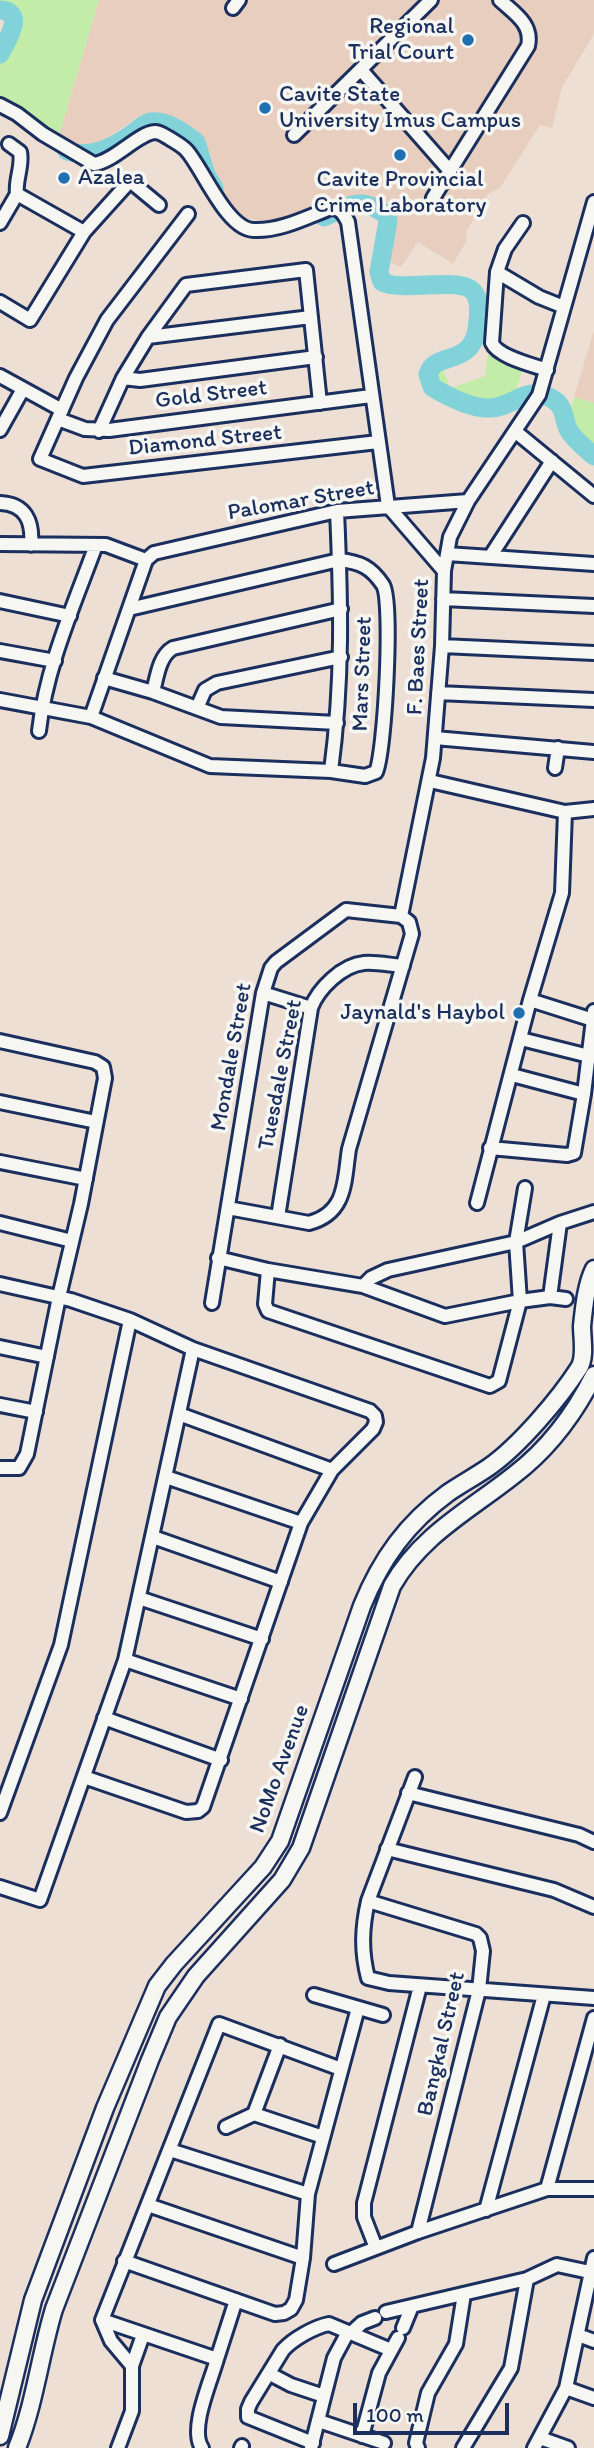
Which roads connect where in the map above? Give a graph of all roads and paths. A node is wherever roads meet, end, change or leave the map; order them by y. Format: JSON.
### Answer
{"nodes":[{"id":1,"x":431,"y":0,"type":"edge"},
{"id":2,"x":500,"y":0,"type":"edge"},
{"id":3,"x":362,"y":71,"type":"junction"},
{"id":4,"x":0,"y":105,"type":"edge"},
{"id":5,"x":294,"y":135,"type":"dead end"},
{"id":6,"x":9,"y":144,"type":"dead end"},
{"id":7,"x":450,"y":171,"type":"junction"},
{"id":8,"x":17,"y":194,"type":"junction"},
{"id":9,"x":433,"y":198,"type":"dead end"},
{"id":10,"x":594,"y":202,"type":"edge"},
{"id":11,"x":159,"y":205,"type":"dead end"},
{"id":12,"x":188,"y":214,"type":"dead end"},
{"id":13,"x":0,"y":223,"type":"edge"},
{"id":14,"x":523,"y":223,"type":"dead end"},
{"id":15,"x":84,"y":232,"type":"junction"},
{"id":16,"x":497,"y":272,"type":"junction"},
{"id":17,"x":0,"y":303,"type":"edge"},
{"id":18,"x":564,"y":307,"type":"junction"},
{"id":19,"x":311,"y":317,"type":"junction"},
{"id":20,"x":148,"y":337,"type":"junction"},
{"id":21,"x":316,"y":357,"type":"junction"},
{"id":22,"x":547,"y":370,"type":"junction"},
{"id":23,"x":0,"y":376,"type":"edge"},
{"id":24,"x":123,"y":377,"type":"junction"},
{"id":25,"x":23,"y":389,"type":"junction"},
{"id":26,"x":371,"y":396,"type":"junction"},
{"id":27,"x":320,"y":402,"type":"junction"},
{"id":28,"x":60,"y":415,"type":"junction"},
{"id":29,"x":1,"y":426,"type":"edge"},
{"id":30,"x":99,"y":430,"type":"junction"},
{"id":31,"x":516,"y":432,"type":"junction"},
{"id":32,"x":378,"y":442,"type":"junction"},
{"id":33,"x":552,"y":461,"type":"junction"},
{"id":34,"x":594,"y":496,"type":"edge"},
{"id":35,"x":468,"y":501,"type":"junction"},
{"id":36,"x":0,"y":503,"type":"edge"},
{"id":37,"x":388,"y":506,"type":"junction"},
{"id":38,"x":337,"y":511,"type":"junction"},
{"id":39,"x":0,"y":544,"type":"edge"},
{"id":40,"x":31,"y":545,"type":"junction"},
{"id":41,"x":96,"y":545,"type":"junction"},
{"id":42,"x":447,"y":554,"type":"junction"},
{"id":43,"x":490,"y":557,"type":"junction"},
{"id":44,"x":146,"y":560,"type":"junction"},
{"id":45,"x":339,"y":560,"type":"junction"},
{"id":46,"x":594,"y":564,"type":"edge"},
{"id":47,"x":444,"y":571,"type":"junction"},
{"id":48,"x":443,"y":599,"type":"junction"},
{"id":49,"x":0,"y":601,"type":"edge"},
{"id":50,"x":594,"y":606,"type":"edge"},
{"id":51,"x":129,"y":609,"type":"junction"},
{"id":52,"x":341,"y":609,"type":"junction"},
{"id":53,"x":70,"y":616,"type":"junction"},
{"id":54,"x":442,"y":646,"type":"junction"},
{"id":55,"x":0,"y":650,"type":"edge"},
{"id":56,"x":594,"y":653,"type":"edge"},
{"id":57,"x":341,"y":657,"type":"junction"},
{"id":58,"x":55,"y":661,"type":"junction"},
{"id":59,"x":104,"y":678,"type":"junction"},
{"id":60,"x":153,"y":692,"type":"junction"},
{"id":61,"x":438,"y":693,"type":"junction"},
{"id":62,"x":0,"y":700,"type":"edge"},
{"id":63,"x":594,"y":701,"type":"edge"},
{"id":64,"x":41,"y":707,"type":"junction"},
{"id":65,"x":197,"y":708,"type":"junction"},
{"id":66,"x":91,"y":717,"type":"junction"},
{"id":67,"x":337,"y":723,"type":"junction"},
{"id":68,"x":39,"y":731,"type":"dead end"},
{"id":69,"x":435,"y":738,"type":"junction"},
{"id":70,"x":558,"y":748,"type":"junction"},
{"id":71,"x":594,"y":752,"type":"edge"},
{"id":72,"x":555,"y":768,"type":"dead end"},
{"id":73,"x":331,"y":771,"type":"junction"},
{"id":74,"x":430,"y":781,"type":"junction"},
{"id":75,"x":594,"y":809,"type":"edge"},
{"id":76,"x":565,"y":812,"type":"junction"},
{"id":77,"x":401,"y":916,"type":"junction"},
{"id":78,"x":403,"y":966,"type":"junction"},
{"id":79,"x":263,"y":993,"type":"junction"},
{"id":80,"x":530,"y":1000,"type":"junction"},
{"id":81,"x":311,"y":1008,"type":"junction"},
{"id":82,"x":593,"y":1016,"type":"edge"},
{"id":83,"x":521,"y":1039,"type":"junction"},
{"id":84,"x":0,"y":1041,"type":"edge"},
{"id":85,"x":589,"y":1056,"type":"junction"},
{"id":86,"x":512,"y":1075,"type":"junction"},
{"id":87,"x":584,"y":1094,"type":"junction"},
{"id":88,"x":0,"y":1102,"type":"edge"},
{"id":89,"x":96,"y":1122,"type":"junction"},
{"id":90,"x":490,"y":1148,"type":"junction"},
{"id":91,"x":0,"y":1162,"type":"edge"},
{"id":92,"x":86,"y":1179,"type":"junction"},
{"id":93,"x":525,"y":1188,"type":"dead end"},
{"id":94,"x":477,"y":1203,"type":"dead end"},
{"id":95,"x":229,"y":1208,"type":"junction"},
{"id":96,"x":594,"y":1212,"type":"edge"},
{"id":97,"x":278,"y":1217,"type":"junction"},
{"id":98,"x":0,"y":1223,"type":"edge"},
{"id":99,"x":560,"y":1223,"type":"junction"},
{"id":100,"x":72,"y":1241,"type":"junction"},
{"id":101,"x":516,"y":1241,"type":"junction"},
{"id":102,"x":218,"y":1258,"type":"junction"},
{"id":103,"x":594,"y":1269,"type":"edge"},
{"id":104,"x":268,"y":1270,"type":"junction"},
{"id":105,"x":0,"y":1284,"type":"edge"},
{"id":106,"x":363,"y":1286,"type":"junction"},
{"id":107,"x":59,"y":1297,"type":"junction"},
{"id":108,"x":550,"y":1297,"type":"junction"},
{"id":109,"x":566,"y":1299,"type":"dead end"},
{"id":110,"x":520,"y":1301,"type":"junction"},
{"id":111,"x":212,"y":1303,"type":"dead end"},
{"id":112,"x":130,"y":1320,"type":"junction"},
{"id":113,"x":0,"y":1347,"type":"edge"},
{"id":114,"x":193,"y":1349,"type":"junction"},
{"id":115,"x":47,"y":1357,"type":"junction"},
{"id":116,"x":594,"y":1375,"type":"edge"},
{"id":117,"x":0,"y":1405,"type":"edge"},
{"id":118,"x":36,"y":1412,"type":"junction"},
{"id":119,"x":179,"y":1414,"type":"junction"},
{"id":120,"x":0,"y":1468,"type":"edge"},
{"id":121,"x":332,"y":1470,"type":"junction"},
{"id":122,"x":166,"y":1477,"type":"junction"},
{"id":123,"x":301,"y":1522,"type":"junction"},
{"id":124,"x":153,"y":1537,"type":"junction"},
{"id":125,"x":281,"y":1582,"type":"junction"},
{"id":126,"x":139,"y":1598,"type":"junction"},
{"id":127,"x":262,"y":1639,"type":"junction"},
{"id":128,"x":125,"y":1660,"type":"junction"},
{"id":129,"x":241,"y":1699,"type":"junction"},
{"id":130,"x":104,"y":1718,"type":"junction"},
{"id":131,"x":220,"y":1760,"type":"junction"},
{"id":132,"x":84,"y":1777,"type":"junction"},
{"id":133,"x":415,"y":1777,"type":"dead end"},
{"id":134,"x":5,"y":1783,"type":"edge"},
{"id":135,"x":408,"y":1793,"type":"junction"},
{"id":136,"x":0,"y":1813,"type":"edge"},
{"id":137,"x":594,"y":1842,"type":"edge"},
{"id":138,"x":387,"y":1849,"type":"junction"},
{"id":139,"x":0,"y":1887,"type":"edge"},
{"id":140,"x":368,"y":1901,"type":"junction"},
{"id":141,"x":594,"y":1907,"type":"edge"},
{"id":142,"x":420,"y":1986,"type":"junction"},
{"id":143,"x":479,"y":1990,"type":"junction"},
{"id":144,"x":314,"y":1994,"type":"dead end"},
{"id":145,"x":544,"y":1995,"type":"junction"},
{"id":146,"x":594,"y":1998,"type":"edge"},
{"id":147,"x":358,"y":2008,"type":"junction"},
{"id":148,"x":383,"y":2015,"type":"dead end"},
{"id":149,"x":594,"y":2018,"type":"edge"},
{"id":150,"x":280,"y":2045,"type":"junction"},
{"id":151,"x":341,"y":2069,"type":"junction"},
{"id":152,"x":254,"y":2113,"type":"junction"},
{"id":153,"x":226,"y":2127,"type":"dead end"},
{"id":154,"x":323,"y":2137,"type":"junction"},
{"id":155,"x":170,"y":2150,"type":"junction"},
{"id":156,"x":547,"y":2189,"type":"junction"},
{"id":157,"x":594,"y":2189,"type":"edge"},
{"id":158,"x":308,"y":2194,"type":"junction"},
{"id":159,"x":148,"y":2205,"type":"junction"},
{"id":160,"x":486,"y":2210,"type":"junction"},
{"id":161,"x":418,"y":2232,"type":"junction"},
{"id":162,"x":376,"y":2248,"type":"junction"},
{"id":163,"x":303,"y":2258,"type":"junction"},
{"id":164,"x":594,"y":2258,"type":"edge"},
{"id":165,"x":124,"y":2261,"type":"junction"},
{"id":166,"x":334,"y":2264,"type":"dead end"},
{"id":167,"x":593,"y":2272,"type":"edge"},
{"id":168,"x":527,"y":2279,"type":"junction"},
{"id":169,"x":464,"y":2294,"type":"junction"},
{"id":170,"x":236,"y":2300,"type":"junction"},
{"id":171,"x":412,"y":2306,"type":"junction"},
{"id":172,"x":103,"y":2320,"type":"junction"},
{"id":173,"x":349,"y":2333,"type":"junction"},
{"id":174,"x":143,"y":2335,"type":"junction"},
{"id":175,"x":578,"y":2335,"type":"junction"},
{"id":176,"x":397,"y":2338,"type":"junction"},
{"id":177,"x":594,"y":2341,"type":"edge"},
{"id":178,"x":218,"y":2359,"type":"junction"},
{"id":179,"x":132,"y":2366,"type":"junction"},
{"id":180,"x":270,"y":2374,"type":"junction"},
{"id":181,"x":566,"y":2388,"type":"junction"},
{"id":182,"x":324,"y":2396,"type":"junction"},
{"id":183,"x":594,"y":2398,"type":"edge"},
{"id":184,"x":319,"y":2421,"type":"junction"},
{"id":185,"x":362,"y":2436,"type":"junction"},
{"id":186,"x":0,"y":2437,"type":"edge"},
{"id":187,"x":384,"y":2443,"type":"dead end"},
{"id":188,"x":537,"y":2443,"type":"edge"},
{"id":189,"x":312,"y":2445,"type":"edge"},
{"id":190,"x":18,"y":2446,"type":"edge"},
{"id":191,"x":118,"y":2448,"type":"edge"},
{"id":192,"x":202,"y":2448,"type":"edge"},
{"id":193,"x":418,"y":2448,"type":"edge"},
{"id":194,"x":463,"y":2448,"type":"edge"},
{"id":195,"x":568,"y":2448,"type":"edge"}],
"edges":[{"from":1,"to":3,"type":"street"},
{"from":2,"to":7,"type":"street"},
{"from":3,"to":5,"type":"street"},
{"from":3,"to":7,"type":"street"},
{"from":4,"to":26,"type":"street"},
{"from":6,"to":8,"type":"street"},
{"from":7,"to":9,"type":"street"},
{"from":8,"to":13,"type":"street"},
{"from":8,"to":15,"type":"street"},
{"from":10,"to":18,"type":"street","name":"F. Baes Street"},
{"from":11,"to":15,"type":"street"},
{"from":12,"to":28,"type":"street"},
{"from":14,"to":16,"type":"street"},
{"from":15,"to":17,"type":"street"},
{"from":16,"to":18,"type":"street"},
{"from":16,"to":22,"type":"street"},
{"from":18,"to":22,"type":"street","name":"F. Baes Street"},
{"from":19,"to":20,"type":"street"},
{"from":19,"to":20,"type":"street"},
{"from":19,"to":21,"type":"street"},
{"from":20,"to":24,"type":"street"},
{"from":21,"to":24,"type":"street"},
{"from":21,"to":27,"type":"street"},
{"from":22,"to":31,"type":"street","name":"F. Baes Street"},
{"from":23,"to":25,"type":"street","name":"Gold Street"},
{"from":24,"to":30,"type":"street"},
{"from":25,"to":28,"type":"street","name":"Gold Street"},
{"from":25,"to":29,"type":"street"},
{"from":26,"to":27,"type":"street","name":"Gold Street"},
{"from":26,"to":32,"type":"street"},
{"from":27,"to":30,"type":"street","name":"Gold Street"},
{"from":28,"to":30,"type":"street","name":"Gold Street"},
{"from":28,"to":32,"type":"street","name":"Diamond Street"},
{"from":31,"to":33,"type":"street"},
{"from":31,"to":35,"type":"street","name":"F. Baes Street"},
{"from":32,"to":37,"type":"street"},
{"from":33,"to":34,"type":"street"},
{"from":33,"to":43,"type":"street"},
{"from":35,"to":37,"type":"street","name":"Palomar Street"},
{"from":35,"to":42,"type":"street","name":"F. Baes Street"},
{"from":36,"to":40,"type":"street"},
{"from":37,"to":38,"type":"street","name":"Palomar Street"},
{"from":37,"to":47,"type":"street"},
{"from":38,"to":44,"type":"street","name":"Palomar Street"},
{"from":38,"to":45,"type":"street"},
{"from":39,"to":40,"type":"street"},
{"from":40,"to":41,"type":"street"},
{"from":41,"to":44,"type":"street"},
{"from":41,"to":53,"type":"street"},
{"from":42,"to":43,"type":"street"},
{"from":42,"to":47,"type":"street","name":"F. Baes Street"},
{"from":43,"to":46,"type":"street"},
{"from":44,"to":51,"type":"street"},
{"from":45,"to":51,"type":"street"},
{"from":45,"to":52,"type":"street"},
{"from":45,"to":73,"type":"street","name":"Mars Street"},
{"from":47,"to":48,"type":"street","name":"F. Baes Street"},
{"from":48,"to":50,"type":"street"},
{"from":48,"to":54,"type":"street","name":"F. Baes Street"},
{"from":49,"to":53,"type":"street"},
{"from":51,"to":59,"type":"street"},
{"from":52,"to":57,"type":"street"},
{"from":52,"to":60,"type":"street"},
{"from":53,"to":58,"type":"street"},
{"from":54,"to":56,"type":"street"},
{"from":54,"to":61,"type":"street","name":"F. Baes Street"},
{"from":55,"to":58,"type":"street"},
{"from":57,"to":65,"type":"street"},
{"from":57,"to":67,"type":"street"},
{"from":58,"to":64,"type":"street"},
{"from":59,"to":60,"type":"street"},
{"from":59,"to":66,"type":"street"},
{"from":60,"to":65,"type":"street"},
{"from":61,"to":63,"type":"street"},
{"from":61,"to":69,"type":"street","name":"F. Baes Street"},
{"from":62,"to":64,"type":"street"},
{"from":64,"to":66,"type":"street"},
{"from":64,"to":68,"type":"street"},
{"from":65,"to":67,"type":"street"},
{"from":66,"to":73,"type":"street"},
{"from":67,"to":73,"type":"street"},
{"from":69,"to":70,"type":"street"},
{"from":69,"to":74,"type":"street","name":"F. Baes Street"},
{"from":70,"to":71,"type":"street"},
{"from":70,"to":72,"type":"street"},
{"from":74,"to":76,"type":"street"},
{"from":74,"to":77,"type":"street","name":"F. Baes Street"},
{"from":75,"to":76,"type":"street"},
{"from":76,"to":80,"type":"street"},
{"from":77,"to":78,"type":"street"},
{"from":77,"to":79,"type":"street","name":"Mondale Street"},
{"from":78,"to":81,"type":"street","name":"Tuesdale Street"},
{"from":78,"to":97,"type":"street"},
{"from":79,"to":81,"type":"street"},
{"from":79,"to":95,"type":"street","name":"Mondale Street"},
{"from":80,"to":82,"type":"street"},
{"from":80,"to":83,"type":"street"},
{"from":81,"to":97,"type":"street","name":"Tuesdale Street"},
{"from":82,"to":85,"type":"street"},
{"from":83,"to":85,"type":"street"},
{"from":83,"to":86,"type":"street"},
{"from":84,"to":89,"type":"street"},
{"from":85,"to":87,"type":"street"},
{"from":86,"to":87,"type":"street"},
{"from":86,"to":90,"type":"street"},
{"from":87,"to":90,"type":"street"},
{"from":88,"to":89,"type":"street"},
{"from":89,"to":92,"type":"street"},
{"from":90,"to":94,"type":"street"},
{"from":91,"to":92,"type":"street"},
{"from":92,"to":100,"type":"street"},
{"from":93,"to":101,"type":"street"},
{"from":95,"to":97,"type":"street"},
{"from":95,"to":102,"type":"street","name":"Mondale Street"},
{"from":96,"to":99,"type":"street"},
{"from":98,"to":100,"type":"street"},
{"from":99,"to":101,"type":"street"},
{"from":99,"to":108,"type":"street"},
{"from":100,"to":107,"type":"street"},
{"from":101,"to":106,"type":"street"},
{"from":101,"to":110,"type":"street"},
{"from":102,"to":104,"type":"street"},
{"from":102,"to":111,"type":"street","name":"Mondale Street"},
{"from":103,"to":186,"type":"main road","name":"NoMo Avenue"},
{"from":104,"to":106,"type":"street"},
{"from":104,"to":110,"type":"street"},
{"from":105,"to":107,"type":"street"},
{"from":106,"to":110,"type":"street"},
{"from":107,"to":112,"type":"street"},
{"from":107,"to":115,"type":"street"},
{"from":108,"to":109,"type":"street"},
{"from":108,"to":110,"type":"street"},
{"from":112,"to":114,"type":"street"},
{"from":112,"to":134,"type":"street"},
{"from":113,"to":115,"type":"street"},
{"from":114,"to":119,"type":"street"},
{"from":114,"to":121,"type":"street"},
{"from":115,"to":118,"type":"street"},
{"from":116,"to":190,"type":"main road","name":"NoMo Avenue"},
{"from":117,"to":118,"type":"street"},
{"from":118,"to":120,"type":"street"},
{"from":119,"to":121,"type":"street"},
{"from":119,"to":122,"type":"street"},
{"from":121,"to":123,"type":"street"},
{"from":122,"to":123,"type":"street"},
{"from":122,"to":124,"type":"street"},
{"from":123,"to":125,"type":"street"},
{"from":124,"to":125,"type":"street"},
{"from":124,"to":126,"type":"street"},
{"from":125,"to":127,"type":"street"},
{"from":126,"to":127,"type":"street"},
{"from":126,"to":128,"type":"street"},
{"from":127,"to":129,"type":"street"},
{"from":128,"to":129,"type":"street"},
{"from":128,"to":130,"type":"street"},
{"from":129,"to":131,"type":"street"},
{"from":130,"to":131,"type":"street"},
{"from":130,"to":132,"type":"street"},
{"from":131,"to":132,"type":"street"},
{"from":132,"to":139,"type":"street"},
{"from":133,"to":135,"type":"street"},
{"from":134,"to":136,"type":"street"},
{"from":135,"to":137,"type":"street"},
{"from":135,"to":138,"type":"street"},
{"from":138,"to":140,"type":"street"},
{"from":138,"to":141,"type":"street"},
{"from":140,"to":142,"type":"street"},
{"from":140,"to":143,"type":"street","name":"Bangkal Street"},
{"from":142,"to":143,"type":"street"},
{"from":142,"to":162,"type":"street"},
{"from":143,"to":145,"type":"street"},
{"from":143,"to":161,"type":"street","name":"Bangkal Street"},
{"from":144,"to":147,"type":"street"},
{"from":145,"to":146,"type":"street"},
{"from":145,"to":160,"type":"street"},
{"from":147,"to":148,"type":"street"},
{"from":147,"to":151,"type":"street"},
{"from":149,"to":156,"type":"street"},
{"from":150,"to":151,"type":"street"},
{"from":150,"to":152,"type":"street"},
{"from":150,"to":155,"type":"street"},
{"from":151,"to":154,"type":"street"},
{"from":152,"to":153,"type":"street"},
{"from":152,"to":154,"type":"street"},
{"from":154,"to":158,"type":"street"},
{"from":155,"to":158,"type":"street"},
{"from":155,"to":159,"type":"street"},
{"from":156,"to":157,"type":"street"},
{"from":156,"to":160,"type":"street"},
{"from":158,"to":163,"type":"street"},
{"from":159,"to":163,"type":"street"},
{"from":159,"to":165,"type":"street"},
{"from":160,"to":161,"type":"street"},
{"from":161,"to":162,"type":"street"},
{"from":162,"to":166,"type":"street"},
{"from":163,"to":170,"type":"street"},
{"from":164,"to":167,"type":"street"},
{"from":165,"to":170,"type":"street"},
{"from":165,"to":172,"type":"street"},
{"from":167,"to":168,"type":"street"},
{"from":167,"to":175,"type":"street"},
{"from":168,"to":169,"type":"street"},
{"from":168,"to":194,"type":"street"},
{"from":169,"to":171,"type":"street"},
{"from":169,"to":193,"type":"street"},
{"from":170,"to":178,"type":"street"},
{"from":171,"to":173,"type":"street"},
{"from":171,"to":176,"type":"street"},
{"from":172,"to":174,"type":"street"},
{"from":172,"to":179,"type":"street"},
{"from":173,"to":176,"type":"street"},
{"from":173,"to":180,"type":"street"},
{"from":173,"to":182,"type":"street"},
{"from":174,"to":178,"type":"street"},
{"from":174,"to":179,"type":"street"},
{"from":175,"to":177,"type":"street"},
{"from":175,"to":181,"type":"street"},
{"from":176,"to":185,"type":"street"},
{"from":178,"to":192,"type":"street"},
{"from":179,"to":191,"type":"street"},
{"from":180,"to":182,"type":"street"},
{"from":180,"to":189,"type":"street"},
{"from":181,"to":183,"type":"street"},
{"from":181,"to":188,"type":"street"},
{"from":182,"to":184,"type":"street"},
{"from":184,"to":185,"type":"street"},
{"from":184,"to":189,"type":"street"},
{"from":185,"to":187,"type":"street"},
{"from":186,"to":190,"type":"main road"},
{"from":188,"to":195,"type":"street"}]}
